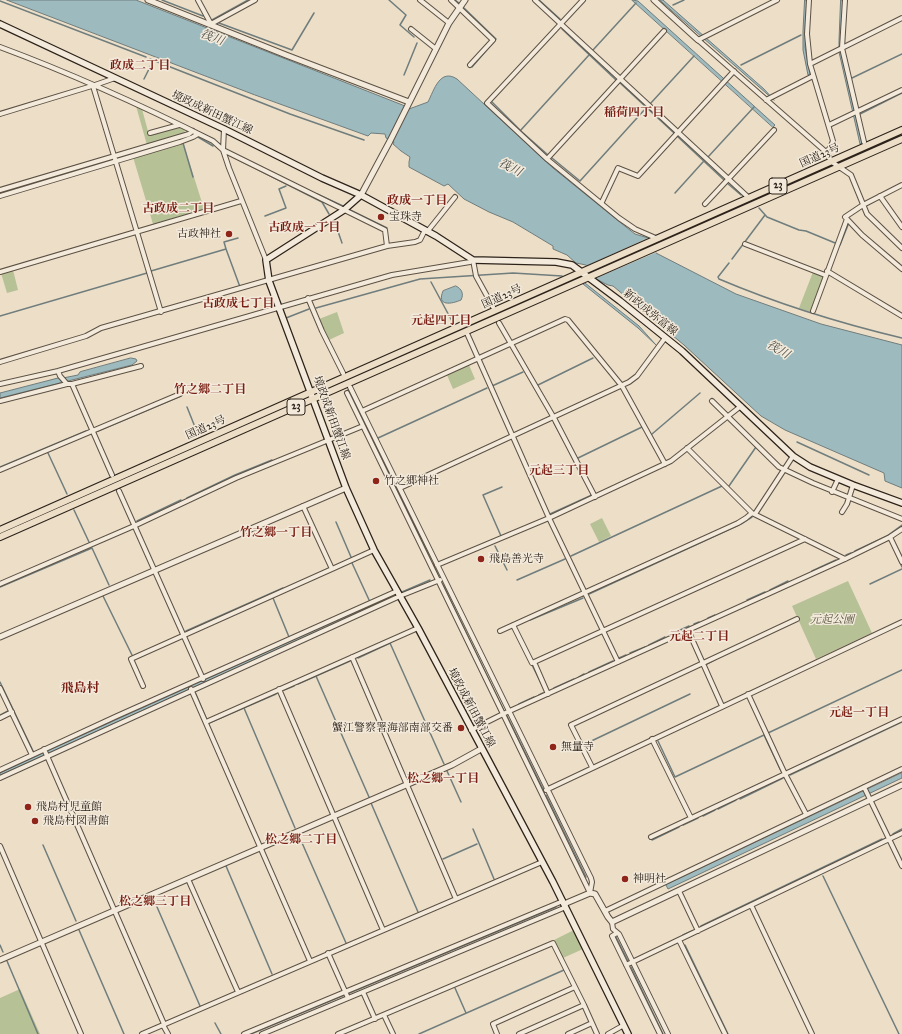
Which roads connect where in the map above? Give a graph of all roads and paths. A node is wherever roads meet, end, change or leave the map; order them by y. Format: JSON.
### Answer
{"nodes":[{"id":1,"x":148,"y":0,"type":"edge"},
{"id":2,"x":198,"y":0,"type":"edge"},
{"id":3,"x":255,"y":0,"type":"edge"},
{"id":4,"x":420,"y":0,"type":"edge"},
{"id":5,"x":451,"y":0,"type":"edge"},
{"id":6,"x":465,"y":0,"type":"edge"},
{"id":7,"x":535,"y":0,"type":"edge"},
{"id":8,"x":583,"y":0,"type":"edge"},
{"id":9,"x":654,"y":0,"type":"edge"},
{"id":10,"x":777,"y":0,"type":"edge"},
{"id":11,"x":809,"y":0,"type":"edge"},
{"id":12,"x":845,"y":0,"type":"edge"},
{"id":13,"x":459,"y":8,"type":"junction"},
{"id":14,"x":902,"y":18,"type":"edge"},
{"id":15,"x":449,"y":23,"type":"junction"},
{"id":16,"x":0,"y":24,"type":"edge"},
{"id":17,"x":211,"y":24,"type":"junction"},
{"id":18,"x":561,"y":24,"type":"junction"},
{"id":19,"x":411,"y":29,"type":"dead end"},
{"id":20,"x":664,"y":31,"type":"dead end"},
{"id":21,"x":700,"y":39,"type":"junction"},
{"id":22,"x":0,"y":47,"type":"edge"},
{"id":23,"x":436,"y":49,"type":"junction"},
{"id":24,"x":841,"y":49,"type":"junction"},
{"id":25,"x":810,"y":64,"type":"junction"},
{"id":26,"x":470,"y":65,"type":"dead end"},
{"id":27,"x":734,"y":71,"type":"junction"},
{"id":28,"x":813,"y":76,"type":"junction"},
{"id":29,"x":115,"y":78,"type":"junction"},
{"id":30,"x":620,"y":79,"type":"junction"},
{"id":31,"x":94,"y":86,"type":"junction"},
{"id":32,"x":902,"y":90,"type":"edge"},
{"id":33,"x":770,"y":98,"type":"junction"},
{"id":34,"x":408,"y":103,"type":"junction"},
{"id":35,"x":855,"y":113,"type":"junction"},
{"id":36,"x":0,"y":114,"type":"edge"},
{"id":37,"x":179,"y":125,"type":"junction"},
{"id":38,"x":829,"y":125,"type":"junction"},
{"id":39,"x":224,"y":129,"type":"junction"},
{"id":40,"x":774,"y":130,"type":"dead end"},
{"id":41,"x":902,"y":130,"type":"edge"},
{"id":42,"x":193,"y":131,"type":"junction"},
{"id":43,"x":678,"y":132,"type":"junction"},
{"id":44,"x":150,"y":133,"type":"dead end"},
{"id":45,"x":198,"y":134,"type":"junction"},
{"id":46,"x":902,"y":139,"type":"edge"},
{"id":47,"x":864,"y":142,"type":"dead end"},
{"id":48,"x":223,"y":150,"type":"junction"},
{"id":49,"x":826,"y":152,"type":"junction"},
{"id":50,"x":115,"y":159,"type":"junction"},
{"id":51,"x":547,"y":159,"type":"junction"},
{"id":52,"x":832,"y":162,"type":"junction"},
{"id":53,"x":839,"y":166,"type":"junction"},
{"id":54,"x":728,"y":179,"type":"junction"},
{"id":55,"x":902,"y":185,"type":"edge"},
{"id":56,"x":0,"y":190,"type":"edge"},
{"id":57,"x":361,"y":195,"type":"junction"},
{"id":58,"x":882,"y":195,"type":"junction"},
{"id":59,"x":0,"y":196,"type":"edge"},
{"id":60,"x":455,"y":197,"type":"dead end"},
{"id":61,"x":749,"y":198,"type":"junction"},
{"id":62,"x":241,"y":201,"type":"junction"},
{"id":63,"x":602,"y":202,"type":"junction"},
{"id":64,"x":705,"y":204,"type":"dead end"},
{"id":65,"x":863,"y":205,"type":"junction"},
{"id":66,"x":344,"y":210,"type":"junction"},
{"id":67,"x":847,"y":219,"type":"junction"},
{"id":68,"x":902,"y":226,"type":"edge"},
{"id":69,"x":426,"y":231,"type":"junction"},
{"id":70,"x":137,"y":232,"type":"junction"},
{"id":71,"x":656,"y":240,"type":"junction"},
{"id":72,"x":745,"y":244,"type":"dead end"},
{"id":73,"x":387,"y":246,"type":"junction"},
{"id":74,"x":902,"y":248,"type":"edge"},
{"id":75,"x":266,"y":260,"type":"junction"},
{"id":76,"x":473,"y":260,"type":"junction"},
{"id":77,"x":902,"y":269,"type":"edge"},
{"id":78,"x":0,"y":272,"type":"edge"},
{"id":79,"x":826,"y":273,"type":"junction"},
{"id":80,"x":586,"y":274,"type":"junction"},
{"id":81,"x":269,"y":281,"type":"junction"},
{"id":82,"x":308,"y":298,"type":"junction"},
{"id":83,"x":278,"y":307,"type":"junction"},
{"id":84,"x":492,"y":307,"type":"dead end"},
{"id":85,"x":813,"y":311,"type":"dead end"},
{"id":86,"x":161,"y":312,"type":"junction"},
{"id":87,"x":902,"y":316,"type":"edge"},
{"id":88,"x":499,"y":323,"type":"dead end"},
{"id":89,"x":466,"y":331,"type":"junction"},
{"id":90,"x":665,"y":338,"type":"junction"},
{"id":91,"x":510,"y":344,"type":"junction"},
{"id":92,"x":477,"y":358,"type":"junction"},
{"id":93,"x":0,"y":362,"type":"edge"},
{"id":94,"x":141,"y":366,"type":"dead end"},
{"id":95,"x":58,"y":371,"type":"junction"},
{"id":96,"x":343,"y":373,"type":"dead end"},
{"id":97,"x":0,"y":383,"type":"edge"},
{"id":98,"x":68,"y":384,"type":"junction"},
{"id":99,"x":622,"y":386,"type":"junction"},
{"id":100,"x":350,"y":388,"type":"dead end"},
{"id":101,"x":310,"y":392,"type":"junction"},
{"id":102,"x":347,"y":393,"type":"dead end"},
{"id":103,"x":180,"y":394,"type":"dead end"},
{"id":104,"x":313,"y":399,"type":"junction"},
{"id":105,"x":712,"y":400,"type":"dead end"},
{"id":106,"x":0,"y":401,"type":"edge"},
{"id":107,"x":741,"y":406,"type":"junction"},
{"id":108,"x":362,"y":411,"type":"junction"},
{"id":109,"x":728,"y":416,"type":"junction"},
{"id":110,"x":554,"y":418,"type":"junction"},
{"id":111,"x":363,"y":426,"type":"junction"},
{"id":112,"x":93,"y":430,"type":"junction"},
{"id":113,"x":512,"y":437,"type":"junction"},
{"id":114,"x":328,"y":440,"type":"junction"},
{"id":115,"x":687,"y":448,"type":"junction"},
{"id":116,"x":793,"y":456,"type":"junction"},
{"id":117,"x":665,"y":464,"type":"junction"},
{"id":118,"x":0,"y":470,"type":"edge"},
{"id":119,"x":785,"y":470,"type":"junction"},
{"id":120,"x":112,"y":475,"type":"dead end"},
{"id":121,"x":838,"y":479,"type":"junction"},
{"id":122,"x":853,"y":485,"type":"junction"},
{"id":123,"x":346,"y":488,"type":"junction"},
{"id":124,"x":400,"y":488,"type":"junction"},
{"id":125,"x":119,"y":491,"type":"dead end"},
{"id":126,"x":832,"y":492,"type":"junction"},
{"id":127,"x":595,"y":497,"type":"junction"},
{"id":128,"x":848,"y":498,"type":"junction"},
{"id":129,"x":902,"y":503,"type":"edge"},
{"id":130,"x":303,"y":506,"type":"junction"},
{"id":131,"x":842,"y":512,"type":"dead end"},
{"id":132,"x":753,"y":513,"type":"junction"},
{"id":133,"x":548,"y":518,"type":"junction"},
{"id":134,"x":902,"y":519,"type":"edge"},
{"id":135,"x":134,"y":526,"type":"junction"},
{"id":136,"x":902,"y":529,"type":"edge"},
{"id":137,"x":0,"y":530,"type":"edge"},
{"id":138,"x":0,"y":537,"type":"edge"},
{"id":139,"x":890,"y":537,"type":"junction"},
{"id":140,"x":805,"y":539,"type":"junction"},
{"id":141,"x":374,"y":550,"type":"junction"},
{"id":142,"x":845,"y":559,"type":"junction"},
{"id":143,"x":902,"y":562,"type":"edge"},
{"id":144,"x":437,"y":564,"type":"junction"},
{"id":145,"x":332,"y":569,"type":"junction"},
{"id":146,"x":154,"y":570,"type":"junction"},
{"id":147,"x":444,"y":578,"type":"junction"},
{"id":148,"x":438,"y":581,"type":"junction"},
{"id":149,"x":0,"y":584,"type":"edge"},
{"id":150,"x":584,"y":593,"type":"junction"},
{"id":151,"x":398,"y":594,"type":"junction"},
{"id":152,"x":797,"y":619,"type":"dead end"},
{"id":153,"x":902,"y":622,"type":"edge"},
{"id":154,"x":513,"y":625,"type":"junction"},
{"id":155,"x":418,"y":628,"type":"junction"},
{"id":156,"x":688,"y":630,"type":"junction"},
{"id":157,"x":500,"y":631,"type":"dead end"},
{"id":158,"x":603,"y":631,"type":"junction"},
{"id":159,"x":184,"y":636,"type":"junction"},
{"id":160,"x":0,"y":637,"type":"edge"},
{"id":161,"x":352,"y":657,"type":"junction"},
{"id":162,"x":534,"y":662,"type":"junction"},
{"id":163,"x":618,"y":662,"type":"junction"},
{"id":164,"x":703,"y":663,"type":"junction"},
{"id":165,"x":203,"y":679,"type":"junction"},
{"id":166,"x":189,"y":685,"type":"junction"},
{"id":167,"x":143,"y":686,"type":"dead end"},
{"id":168,"x":0,"y":688,"type":"edge"},
{"id":169,"x":279,"y":689,"type":"junction"},
{"id":170,"x":192,"y":690,"type":"junction"},
{"id":171,"x":548,"y":694,"type":"junction"},
{"id":172,"x":748,"y":694,"type":"junction"},
{"id":173,"x":722,"y":706,"type":"junction"},
{"id":174,"x":509,"y":711,"type":"junction"},
{"id":175,"x":12,"y":712,"type":"junction"},
{"id":176,"x":503,"y":714,"type":"junction"},
{"id":177,"x":117,"y":716,"type":"junction"},
{"id":178,"x":0,"y":718,"type":"edge"},
{"id":179,"x":902,"y":719,"type":"edge"},
{"id":180,"x":206,"y":722,"type":"junction"},
{"id":181,"x":121,"y":723,"type":"junction"},
{"id":182,"x":472,"y":730,"type":"junction"},
{"id":183,"x":652,"y":739,"type":"junction"},
{"id":184,"x":44,"y":749,"type":"junction"},
{"id":185,"x":481,"y":749,"type":"junction"},
{"id":186,"x":32,"y":755,"type":"junction"},
{"id":187,"x":47,"y":757,"type":"junction"},
{"id":188,"x":592,"y":768,"type":"junction"},
{"id":189,"x":902,"y":769,"type":"edge"},
{"id":190,"x":0,"y":770,"type":"edge"},
{"id":191,"x":785,"y":774,"type":"junction"},
{"id":192,"x":0,"y":778,"type":"edge"},
{"id":193,"x":406,"y":785,"type":"junction"},
{"id":194,"x":902,"y":785,"type":"edge"},
{"id":195,"x":864,"y":788,"type":"junction"},
{"id":196,"x":548,"y":790,"type":"junction"},
{"id":197,"x":542,"y":792,"type":"junction"},
{"id":198,"x":869,"y":799,"type":"junction"},
{"id":199,"x":806,"y":814,"type":"junction"},
{"id":200,"x":334,"y":816,"type":"junction"},
{"id":201,"x":691,"y":818,"type":"junction"},
{"id":202,"x":902,"y":833,"type":"edge"},
{"id":203,"x":651,"y":837,"type":"dead end"},
{"id":204,"x":889,"y":839,"type":"junction"},
{"id":205,"x":0,"y":846,"type":"edge"},
{"id":206,"x":260,"y":848,"type":"junction"},
{"id":207,"x":542,"y":862,"type":"junction"},
{"id":208,"x":902,"y":866,"type":"edge"},
{"id":209,"x":188,"y":879,"type":"junction"},
{"id":210,"x":679,"y":891,"type":"junction"},
{"id":211,"x":590,"y":893,"type":"junction"},
{"id":212,"x":456,"y":899,"type":"junction"},
{"id":213,"x":564,"y":904,"type":"junction"},
{"id":214,"x":751,"y":905,"type":"junction"},
{"id":215,"x":114,"y":910,"type":"junction"},
{"id":216,"x":605,"y":911,"type":"junction"},
{"id":217,"x":612,"y":922,"type":"junction"},
{"id":218,"x":383,"y":930,"type":"junction"},
{"id":219,"x":698,"y":931,"type":"junction"},
{"id":220,"x":617,"y":933,"type":"junction"},
{"id":221,"x":679,"y":940,"type":"junction"},
{"id":222,"x":42,"y":942,"type":"junction"},
{"id":223,"x":328,"y":953,"type":"junction"},
{"id":224,"x":0,"y":960,"type":"edge"},
{"id":225,"x":310,"y":962,"type":"junction"},
{"id":226,"x":633,"y":962,"type":"junction"},
{"id":227,"x":626,"y":965,"type":"junction"},
{"id":228,"x":575,"y":987,"type":"junction"},
{"id":229,"x":238,"y":992,"type":"junction"},
{"id":230,"x":363,"y":992,"type":"junction"},
{"id":231,"x":347,"y":995,"type":"junction"},
{"id":232,"x":584,"y":1005,"type":"junction"},
{"id":233,"x":384,"y":1015,"type":"junction"},
{"id":234,"x":375,"y":1019,"type":"junction"},
{"id":235,"x":592,"y":1023,"type":"junction"},
{"id":236,"x":164,"y":1024,"type":"junction"},
{"id":237,"x":624,"y":1025,"type":"junction"},
{"id":238,"x":529,"y":1032,"type":"edge"},
{"id":239,"x":81,"y":1034,"type":"edge"},
{"id":240,"x":142,"y":1034,"type":"edge"},
{"id":241,"x":168,"y":1034,"type":"edge"},
{"id":242,"x":244,"y":1034,"type":"edge"},
{"id":243,"x":262,"y":1034,"type":"edge"},
{"id":244,"x":338,"y":1034,"type":"edge"},
{"id":245,"x":393,"y":1034,"type":"edge"},
{"id":246,"x":497,"y":1034,"type":"edge"},
{"id":247,"x":519,"y":1034,"type":"edge"},
{"id":248,"x":568,"y":1034,"type":"edge"},
{"id":249,"x":597,"y":1034,"type":"edge"},
{"id":250,"x":608,"y":1034,"type":"edge"},
{"id":251,"x":628,"y":1034,"type":"edge"},
{"id":252,"x":660,"y":1034,"type":"edge"},
{"id":253,"x":668,"y":1034,"type":"edge"},
{"id":254,"x":725,"y":1034,"type":"edge"},
{"id":255,"x":812,"y":1034,"type":"edge"}],
"edges":[{"from":1,"to":17,"type":"street"},
{"from":2,"to":17,"type":"street"},
{"from":3,"to":17,"type":"street"},
{"from":4,"to":15,"type":"street"},
{"from":5,"to":13,"type":"street"},
{"from":6,"to":13,"type":"street"},
{"from":7,"to":18,"type":"street"},
{"from":8,"to":18,"type":"street"},
{"from":9,"to":21,"type":"street"},
{"from":10,"to":21,"type":"street"},
{"from":11,"to":25,"type":"street"},
{"from":12,"to":24,"type":"street"},
{"from":13,"to":15,"type":"street"},
{"from":13,"to":26,"type":"street"},
{"from":14,"to":24,"type":"street"},
{"from":15,"to":23,"type":"street"},
{"from":16,"to":29,"type":"main road","name":"境政成新田蟹江線"},
{"from":17,"to":34,"type":"street"},
{"from":18,"to":30,"type":"street"},
{"from":18,"to":51,"type":"street"},
{"from":19,"to":23,"type":"street"},
{"from":20,"to":30,"type":"street"},
{"from":21,"to":27,"type":"street"},
{"from":22,"to":31,"type":"street"},
{"from":23,"to":34,"type":"street"},
{"from":24,"to":25,"type":"street"},
{"from":24,"to":35,"type":"street"},
{"from":25,"to":28,"type":"street"},
{"from":27,"to":33,"type":"street"},
{"from":27,"to":43,"type":"street"},
{"from":28,"to":33,"type":"street"},
{"from":28,"to":38,"type":"street"},
{"from":29,"to":31,"type":"street"},
{"from":29,"to":39,"type":"main road","name":"境政成新田蟹江線"},
{"from":30,"to":43,"type":"street"},
{"from":30,"to":51,"type":"street"},
{"from":31,"to":36,"type":"street"},
{"from":31,"to":37,"type":"street"},
{"from":31,"to":50,"type":"street"},
{"from":32,"to":35,"type":"street"},
{"from":33,"to":49,"type":"street"},
{"from":34,"to":57,"type":"street"},
{"from":35,"to":38,"type":"street"},
{"from":35,"to":47,"type":"street"},
{"from":37,"to":42,"type":"street"},
{"from":37,"to":44,"type":"street"},
{"from":38,"to":49,"type":"street"},
{"from":39,"to":48,"type":"street"},
{"from":39,"to":57,"type":"main road","name":"境政成新田蟹江線"},
{"from":40,"to":54,"type":"street"},
{"from":41,"to":52,"type":"highway","name":"国道23号","number":"23"},
{"from":42,"to":45,"type":"street"},
{"from":42,"to":50,"type":"street"},
{"from":43,"to":54,"type":"street"},
{"from":43,"to":63,"type":"street"},
{"from":45,"to":48,"type":"street"},
{"from":45,"to":50,"type":"street"},
{"from":46,"to":53,"type":"highway","name":"国道23号","number":"23"},
{"from":48,"to":62,"type":"street"},
{"from":48,"to":66,"type":"street"},
{"from":49,"to":52,"type":"street"},
{"from":50,"to":56,"type":"street"},
{"from":50,"to":59,"type":"street"},
{"from":50,"to":70,"type":"street"},
{"from":51,"to":63,"type":"street"},
{"from":52,"to":53,"type":"street"},
{"from":52,"to":61,"type":"highway","name":"国道23号","number":"23"},
{"from":53,"to":65,"type":"street"},
{"from":53,"to":80,"type":"highway","name":"国道23号","number":"23"},
{"from":54,"to":61,"type":"street"},
{"from":54,"to":64,"type":"street"},
{"from":55,"to":58,"type":"street"},
{"from":57,"to":66,"type":"main road"},
{"from":57,"to":69,"type":"main road"},
{"from":58,"to":65,"type":"street"},
{"from":58,"to":68,"type":"street"},
{"from":60,"to":69,"type":"street"},
{"from":61,"to":71,"type":"highway","name":"国道23号","number":"23"},
{"from":62,"to":70,"type":"street"},
{"from":62,"to":75,"type":"street"},
{"from":63,"to":71,"type":"street"},
{"from":65,"to":67,"type":"street"},
{"from":65,"to":74,"type":"street"},
{"from":66,"to":73,"type":"street"},
{"from":66,"to":75,"type":"main road"},
{"from":67,"to":77,"type":"street"},
{"from":67,"to":79,"type":"street"},
{"from":69,"to":73,"type":"street"},
{"from":69,"to":76,"type":"main road"},
{"from":70,"to":78,"type":"street"},
{"from":70,"to":86,"type":"street"},
{"from":71,"to":80,"type":"highway","name":"国道23号","number":"23"},
{"from":72,"to":79,"type":"street"},
{"from":73,"to":81,"type":"street"},
{"from":75,"to":81,"type":"main road","name":"境政成新田蟹江線"},
{"from":76,"to":80,"type":"main road","name":"新政成弥富線"},
{"from":76,"to":82,"type":"street"},
{"from":76,"to":84,"type":"street"},
{"from":79,"to":85,"type":"street"},
{"from":79,"to":87,"type":"street"},
{"from":80,"to":89,"type":"highway","name":"国道23号","number":"23"},
{"from":80,"to":90,"type":"main road","name":"新政成弥富線"},
{"from":80,"to":101,"type":"highway","name":"国道23号","number":"23"},
{"from":81,"to":83,"type":"main road","name":"境政成新田蟹江線"},
{"from":81,"to":86,"type":"street"},
{"from":82,"to":83,"type":"street"},
{"from":82,"to":96,"type":"street"},
{"from":83,"to":95,"type":"street"},
{"from":83,"to":101,"type":"main road","name":"境政成新田蟹江線"},
{"from":86,"to":93,"type":"street"},
{"from":88,"to":91,"type":"street"},
{"from":89,"to":92,"type":"street"},
{"from":89,"to":104,"type":"highway","name":"国道23号","number":"23"},
{"from":90,"to":99,"type":"street"},
{"from":90,"to":107,"type":"main road","name":"新政成弥富線"},
{"from":91,"to":92,"type":"street"},
{"from":91,"to":99,"type":"street"},
{"from":91,"to":110,"type":"street"},
{"from":92,"to":108,"type":"street"},
{"from":92,"to":113,"type":"street"},
{"from":94,"to":98,"type":"street"},
{"from":95,"to":97,"type":"street"},
{"from":95,"to":98,"type":"street"},
{"from":98,"to":106,"type":"street"},
{"from":98,"to":112,"type":"street"},
{"from":99,"to":110,"type":"street"},
{"from":99,"to":117,"type":"street"},
{"from":100,"to":108,"type":"street"},
{"from":101,"to":104,"type":"main road","name":"境政成新田蟹江線"},
{"from":101,"to":137,"type":"highway","name":"国道23号","number":"23"},
{"from":102,"to":111,"type":"street"},
{"from":103,"to":112,"type":"street"},
{"from":104,"to":114,"type":"main road","name":"境政成新田蟹江線"},
{"from":104,"to":138,"type":"highway","name":"国道23号","number":"23"},
{"from":105,"to":109,"type":"street"},
{"from":107,"to":109,"type":"street"},
{"from":107,"to":116,"type":"main road","name":"新政成弥富線"},
{"from":108,"to":124,"type":"street"},
{"from":109,"to":115,"type":"street"},
{"from":109,"to":119,"type":"street"},
{"from":110,"to":113,"type":"street"},
{"from":110,"to":127,"type":"street"},
{"from":111,"to":114,"type":"street"},
{"from":111,"to":148,"type":"street"},
{"from":112,"to":118,"type":"street"},
{"from":112,"to":120,"type":"street"},
{"from":113,"to":124,"type":"street"},
{"from":113,"to":133,"type":"street"},
{"from":114,"to":123,"type":"main road","name":"境政成新田蟹江線"},
{"from":114,"to":135,"type":"street"},
{"from":115,"to":117,"type":"street"},
{"from":115,"to":132,"type":"street"},
{"from":116,"to":119,"type":"street"},
{"from":116,"to":121,"type":"main road","name":"新政成弥富線"},
{"from":117,"to":127,"type":"street"},
{"from":119,"to":126,"type":"street"},
{"from":119,"to":132,"type":"street"},
{"from":121,"to":122,"type":"main road","name":"新政成弥富線"},
{"from":121,"to":126,"type":"street"},
{"from":122,"to":128,"type":"street"},
{"from":122,"to":129,"type":"main road","name":"新政成弥富線"},
{"from":123,"to":130,"type":"street"},
{"from":123,"to":141,"type":"main road","name":"境政成新田蟹江線"},
{"from":124,"to":144,"type":"street"},
{"from":125,"to":135,"type":"street"},
{"from":126,"to":128,"type":"street"},
{"from":127,"to":133,"type":"street"},
{"from":128,"to":131,"type":"street"},
{"from":128,"to":134,"type":"street"},
{"from":130,"to":145,"type":"street"},
{"from":130,"to":146,"type":"street"},
{"from":132,"to":140,"type":"street"},
{"from":132,"to":150,"type":"street"},
{"from":133,"to":144,"type":"street"},
{"from":133,"to":150,"type":"street"},
{"from":135,"to":146,"type":"street"},
{"from":135,"to":149,"type":"street"},
{"from":136,"to":139,"type":"street"},
{"from":139,"to":142,"type":"street"},
{"from":139,"to":143,"type":"street"},
{"from":140,"to":142,"type":"street"},
{"from":140,"to":158,"type":"street"},
{"from":141,"to":145,"type":"street"},
{"from":141,"to":151,"type":"main road","name":"境政成新田蟹江線"},
{"from":142,"to":156,"type":"street"},
{"from":144,"to":147,"type":"street"},
{"from":145,"to":159,"type":"street"},
{"from":146,"to":159,"type":"street"},
{"from":146,"to":160,"type":"street"},
{"from":147,"to":148,"type":"street"},
{"from":147,"to":174,"type":"street"},
{"from":148,"to":151,"type":"street"},
{"from":148,"to":176,"type":"street"},
{"from":150,"to":154,"type":"street"},
{"from":150,"to":158,"type":"street"},
{"from":151,"to":155,"type":"main road","name":"境政成新田蟹江線"},
{"from":151,"to":165,"type":"street"},
{"from":151,"to":170,"type":"street"},
{"from":152,"to":164,"type":"street"},
{"from":153,"to":172,"type":"street"},
{"from":154,"to":157,"type":"street"},
{"from":154,"to":162,"type":"street"},
{"from":155,"to":161,"type":"street"},
{"from":155,"to":182,"type":"main road","name":"境政成新田蟹江線"},
{"from":156,"to":163,"type":"street"},
{"from":156,"to":164,"type":"street"},
{"from":158,"to":162,"type":"street"},
{"from":158,"to":163,"type":"street"},
{"from":159,"to":165,"type":"street"},
{"from":159,"to":167,"type":"street"},
{"from":161,"to":169,"type":"street"},
{"from":161,"to":193,"type":"street"},
{"from":162,"to":171,"type":"street"},
{"from":163,"to":171,"type":"street"},
{"from":164,"to":173,"type":"street"},
{"from":164,"to":188,"type":"street"},
{"from":165,"to":166,"type":"street"},
{"from":166,"to":170,"type":"street"},
{"from":166,"to":177,"type":"street"},
{"from":168,"to":175,"type":"street"},
{"from":169,"to":180,"type":"street"},
{"from":169,"to":200,"type":"street"},
{"from":170,"to":180,"type":"street"},
{"from":170,"to":181,"type":"street"},
{"from":171,"to":174,"type":"street"},
{"from":172,"to":173,"type":"street"},
{"from":172,"to":191,"type":"street"},
{"from":173,"to":183,"type":"street"},
{"from":174,"to":176,"type":"street"},
{"from":174,"to":196,"type":"street"},
{"from":175,"to":178,"type":"street"},
{"from":175,"to":186,"type":"street"},
{"from":176,"to":182,"type":"street"},
{"from":176,"to":197,"type":"street"},
{"from":177,"to":181,"type":"street"},
{"from":177,"to":184,"type":"street"},
{"from":179,"to":191,"type":"street"},
{"from":180,"to":206,"type":"street"},
{"from":181,"to":187,"type":"street"},
{"from":182,"to":185,"type":"main road","name":"境政成新田蟹江線"},
{"from":183,"to":188,"type":"street"},
{"from":183,"to":201,"type":"street"},
{"from":184,"to":186,"type":"street"},
{"from":184,"to":187,"type":"street"},
{"from":185,"to":193,"type":"street"},
{"from":185,"to":207,"type":"main road","name":"境政成新田蟹江線"},
{"from":186,"to":190,"type":"street"},
{"from":187,"to":192,"type":"street"},
{"from":187,"to":215,"type":"street"},
{"from":188,"to":196,"type":"street"},
{"from":189,"to":195,"type":"street"},
{"from":191,"to":199,"type":"street"},
{"from":191,"to":201,"type":"street"},
{"from":193,"to":200,"type":"street"},
{"from":193,"to":212,"type":"street"},
{"from":194,"to":198,"type":"street"},
{"from":195,"to":198,"type":"street"},
{"from":195,"to":199,"type":"street"},
{"from":196,"to":197,"type":"street"},
{"from":196,"to":211,"type":"street"},
{"from":197,"to":211,"type":"street"},
{"from":198,"to":204,"type":"street"},
{"from":198,"to":210,"type":"street"},
{"from":199,"to":216,"type":"street"},
{"from":200,"to":206,"type":"street"},
{"from":200,"to":218,"type":"street"},
{"from":201,"to":203,"type":"street"},
{"from":202,"to":204,"type":"street"},
{"from":204,"to":208,"type":"street"},
{"from":204,"to":214,"type":"street"},
{"from":205,"to":222,"type":"street"},
{"from":206,"to":209,"type":"street"},
{"from":206,"to":225,"type":"street"},
{"from":207,"to":212,"type":"street"},
{"from":207,"to":213,"type":"main road","name":"境政成新田蟹江線"},
{"from":209,"to":215,"type":"street"},
{"from":209,"to":229,"type":"street"},
{"from":210,"to":217,"type":"street"},
{"from":210,"to":219,"type":"street"},
{"from":211,"to":213,"type":"street"},
{"from":211,"to":216,"type":"street"},
{"from":212,"to":218,"type":"street"},
{"from":213,"to":230,"type":"street"},
{"from":213,"to":231,"type":"street"},
{"from":213,"to":237,"type":"main road","name":"境政成新田蟹江線"},
{"from":214,"to":219,"type":"street"},
{"from":214,"to":255,"type":"street"},
{"from":215,"to":222,"type":"street"},
{"from":215,"to":236,"type":"street"},
{"from":216,"to":217,"type":"street"},
{"from":217,"to":220,"type":"street"},
{"from":218,"to":223,"type":"street"},
{"from":219,"to":221,"type":"street"},
{"from":220,"to":226,"type":"street"},
{"from":220,"to":227,"type":"street"},
{"from":221,"to":226,"type":"street"},
{"from":221,"to":254,"type":"street"},
{"from":222,"to":224,"type":"street"},
{"from":222,"to":239,"type":"street"},
{"from":223,"to":225,"type":"street"},
{"from":223,"to":231,"type":"street"},
{"from":225,"to":229,"type":"street"},
{"from":226,"to":227,"type":"street"},
{"from":226,"to":253,"type":"street"},
{"from":227,"to":252,"type":"street"},
{"from":228,"to":232,"type":"street"},
{"from":228,"to":233,"type":"street"},
{"from":228,"to":246,"type":"street"},
{"from":229,"to":236,"type":"street"},
{"from":230,"to":231,"type":"street"},
{"from":230,"to":234,"type":"street"},
{"from":231,"to":242,"type":"street"},
{"from":231,"to":243,"type":"street"},
{"from":232,"to":235,"type":"street"},
{"from":232,"to":238,"type":"street"},
{"from":233,"to":234,"type":"street"},
{"from":233,"to":245,"type":"street"},
{"from":234,"to":244,"type":"street"},
{"from":235,"to":248,"type":"street"},
{"from":235,"to":249,"type":"street"},
{"from":236,"to":240,"type":"street"},
{"from":236,"to":241,"type":"street"},
{"from":237,"to":250,"type":"street"},
{"from":237,"to":251,"type":"main road","name":"境政成新田蟹江線"},
{"from":238,"to":247,"type":"street"}]}
